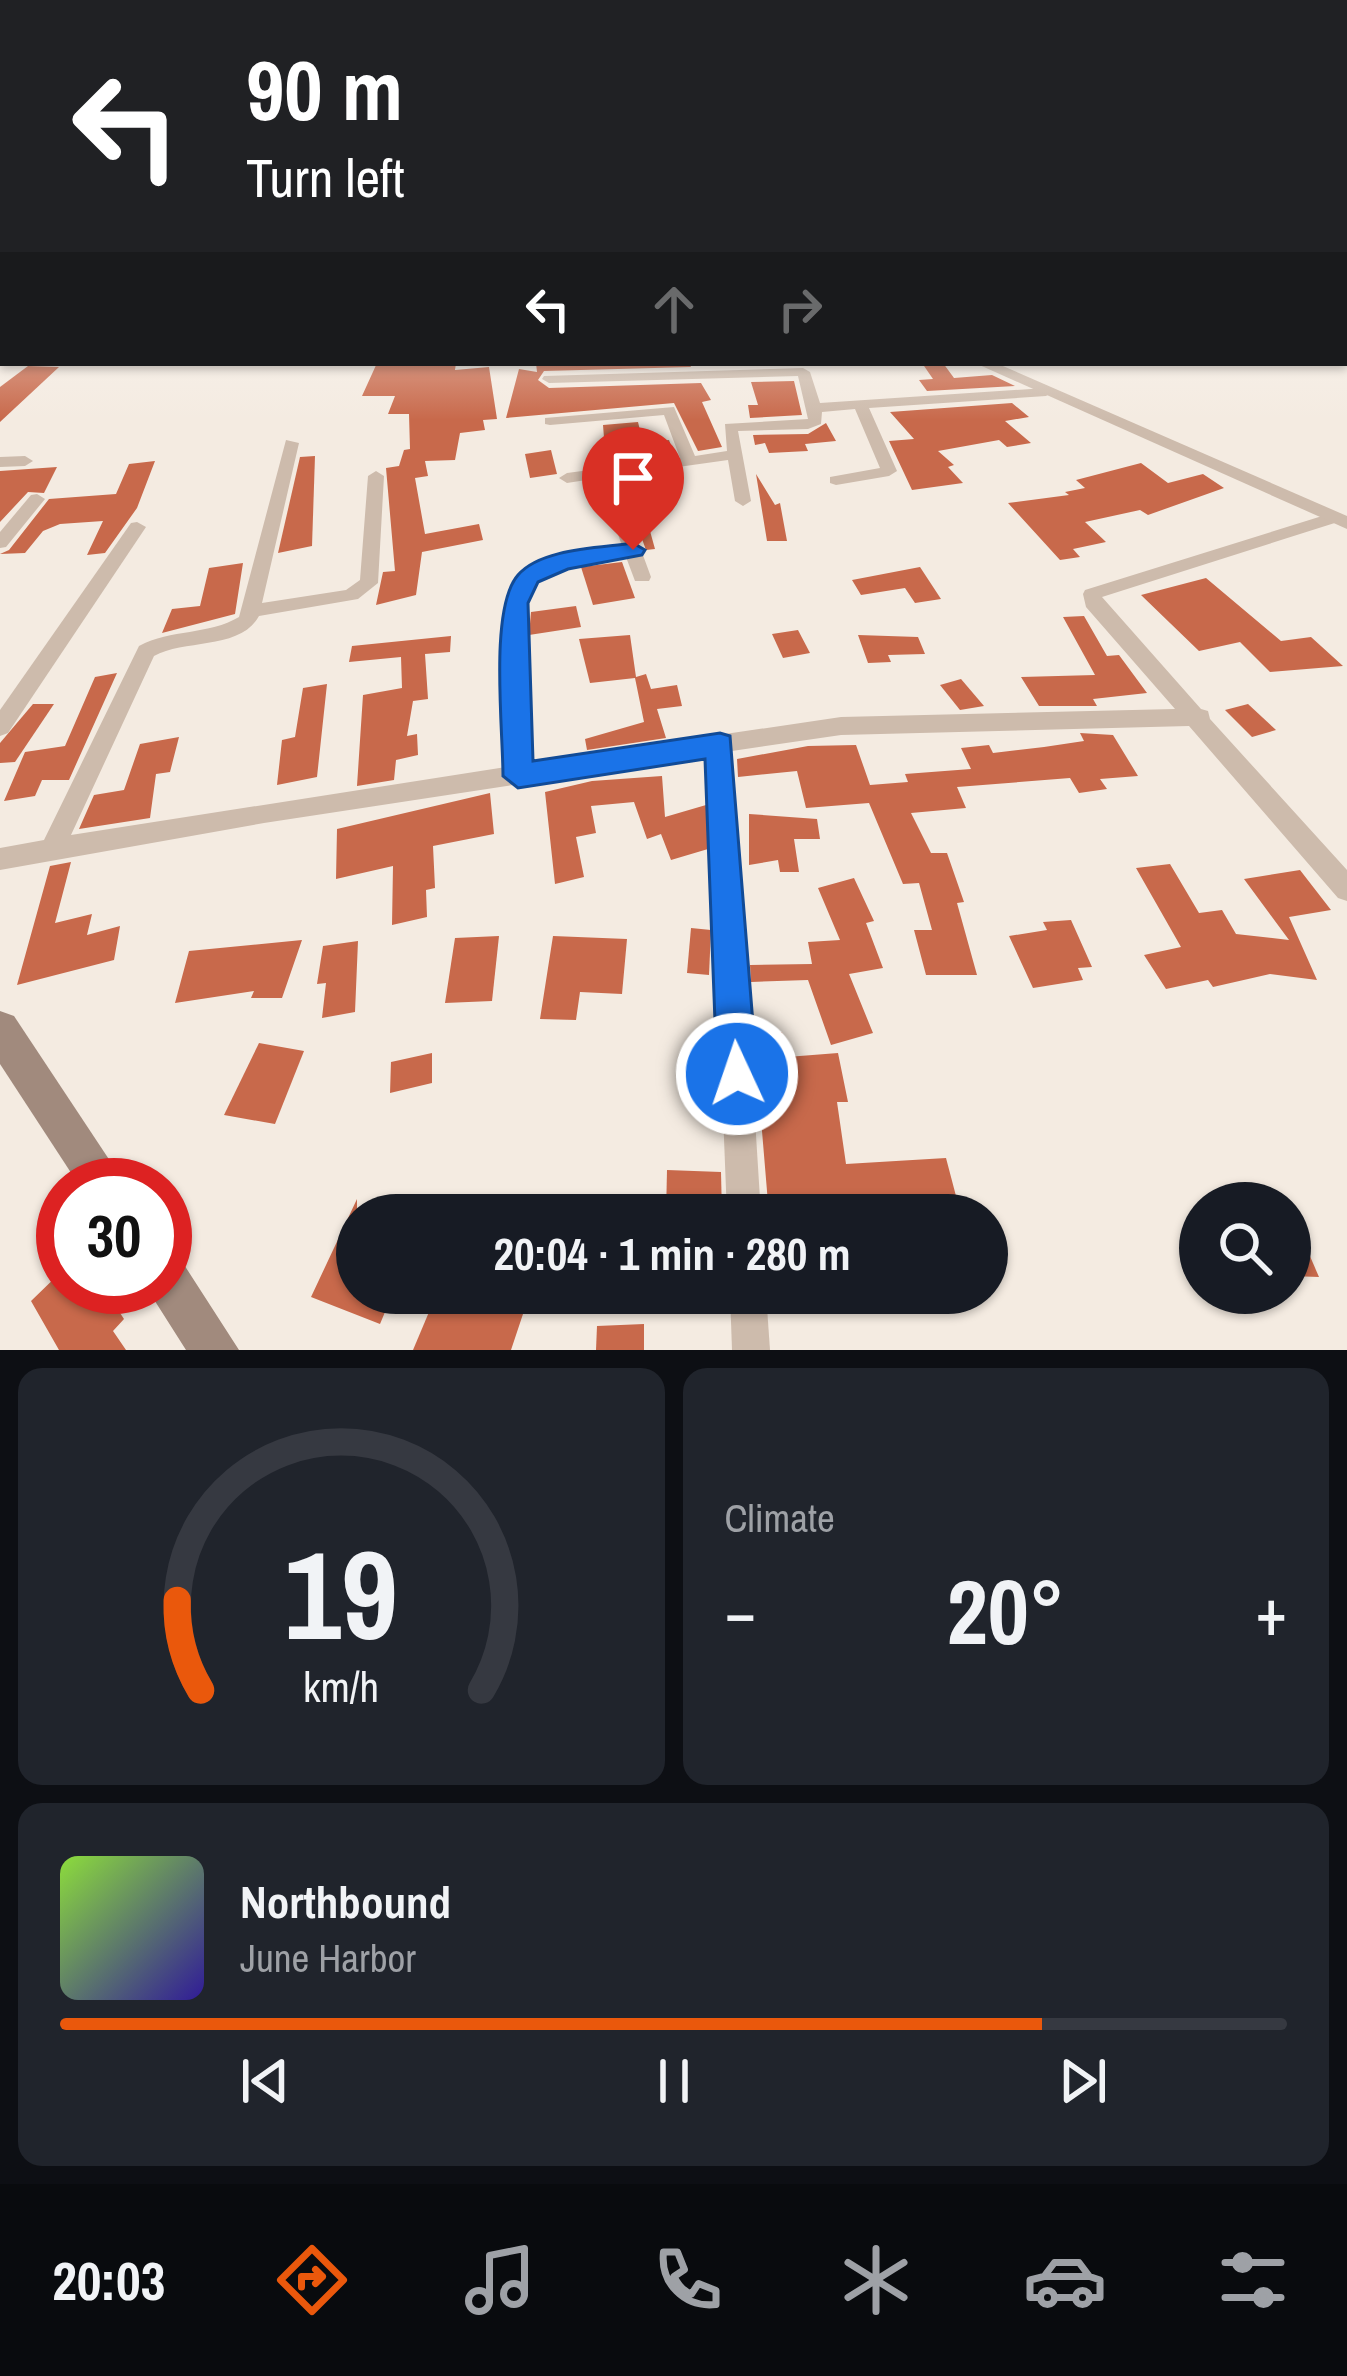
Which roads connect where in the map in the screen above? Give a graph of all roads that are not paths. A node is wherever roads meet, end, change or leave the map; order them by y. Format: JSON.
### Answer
{"nodes":[{"id":1,"x":990,"y":366,"type":"edge"},
{"id":2,"x":549,"y":379,"type":"dead end"},
{"id":3,"x":1046,"y":392,"type":"junction"},
{"id":4,"x":860,"y":404,"type":"junction"},
{"id":5,"x":814,"y":408,"type":"junction"},
{"id":6,"x":550,"y":422,"type":"dead end"},
{"id":7,"x":291,"y":443,"type":"dead end"},
{"id":8,"x":734,"y":455,"type":"junction"},
{"id":9,"x":689,"y":460,"type":"junction"},
{"id":10,"x":25,"y":461,"type":"dead end"},
{"id":11,"x":0,"y":462,"type":"edge"},
{"id":12,"x":605,"y":473,"type":"junction"},
{"id":13,"x":376,"y":476,"type":"dead end"},
{"id":14,"x":567,"y":478,"type":"dead end"},
{"id":15,"x":836,"y":480,"type":"dead end"},
{"id":16,"x":37,"y":499,"type":"dead end"},
{"id":17,"x":743,"y":501,"type":"dead end"},
{"id":18,"x":1341,"y":520,"type":"edge"},
{"id":19,"x":136,"y":527,"type":"dead end"},
{"id":20,"x":0,"y":542,"type":"edge"},
{"id":21,"x":633,"y":550,"type":"junction"},
{"id":22,"x":643,"y":577,"type":"dead end"},
{"id":23,"x":250,"y":611,"type":"junction"},
{"id":24,"x":1200,"y":717,"type":"junction"},
{"id":25,"x":0,"y":727,"type":"edge"},
{"id":26,"x":720,"y":745,"type":"junction"},
{"id":27,"x":518,"y":776,"type":"junction"},
{"id":28,"x":52,"y":850,"type":"junction"},
{"id":29,"x":0,"y":860,"type":"edge"},
{"id":30,"x":1347,"y":889,"type":"edge"},
{"id":31,"x":0,"y":1030,"type":"edge"},
{"id":32,"x":86,"y":1158,"type":"edge"},
{"id":33,"x":743,"y":1194,"type":"edge"},
{"id":34,"x":190,"y":1314,"type":"edge"},
{"id":35,"x":749,"y":1314,"type":"edge"},
{"id":36,"x":214,"y":1350,"type":"edge"},
{"id":37,"x":751,"y":1350,"type":"edge"}],
"edges":[{"from":1,"to":3,"type":"street"},
{"from":2,"to":5,"type":"street"},
{"from":3,"to":4,"type":"street"},
{"from":3,"to":18,"type":"street"},
{"from":4,"to":5,"type":"street"},
{"from":4,"to":15,"type":"street"},
{"from":5,"to":8,"type":"street"},
{"from":6,"to":9,"type":"street"},
{"from":7,"to":23,"type":"street"},
{"from":8,"to":9,"type":"street"},
{"from":8,"to":17,"type":"street"},
{"from":9,"to":12,"type":"street"},
{"from":10,"to":11,"type":"street"},
{"from":12,"to":14,"type":"street"},
{"from":12,"to":21,"type":"street"},
{"from":13,"to":23,"type":"street"},
{"from":16,"to":20,"type":"street"},
{"from":18,"to":24,"type":"street"},
{"from":19,"to":25,"type":"street"},
{"from":21,"to":22,"type":"street"},
{"from":21,"to":27,"type":"street"},
{"from":23,"to":28,"type":"street"},
{"from":24,"to":26,"type":"street"},
{"from":24,"to":30,"type":"street"},
{"from":26,"to":27,"type":"street"},
{"from":26,"to":33,"type":"street"},
{"from":27,"to":28,"type":"street"},
{"from":28,"to":29,"type":"street"},
{"from":31,"to":32,"type":"main road"},
{"from":34,"to":36,"type":"main road"},
{"from":35,"to":37,"type":"street"}]}
